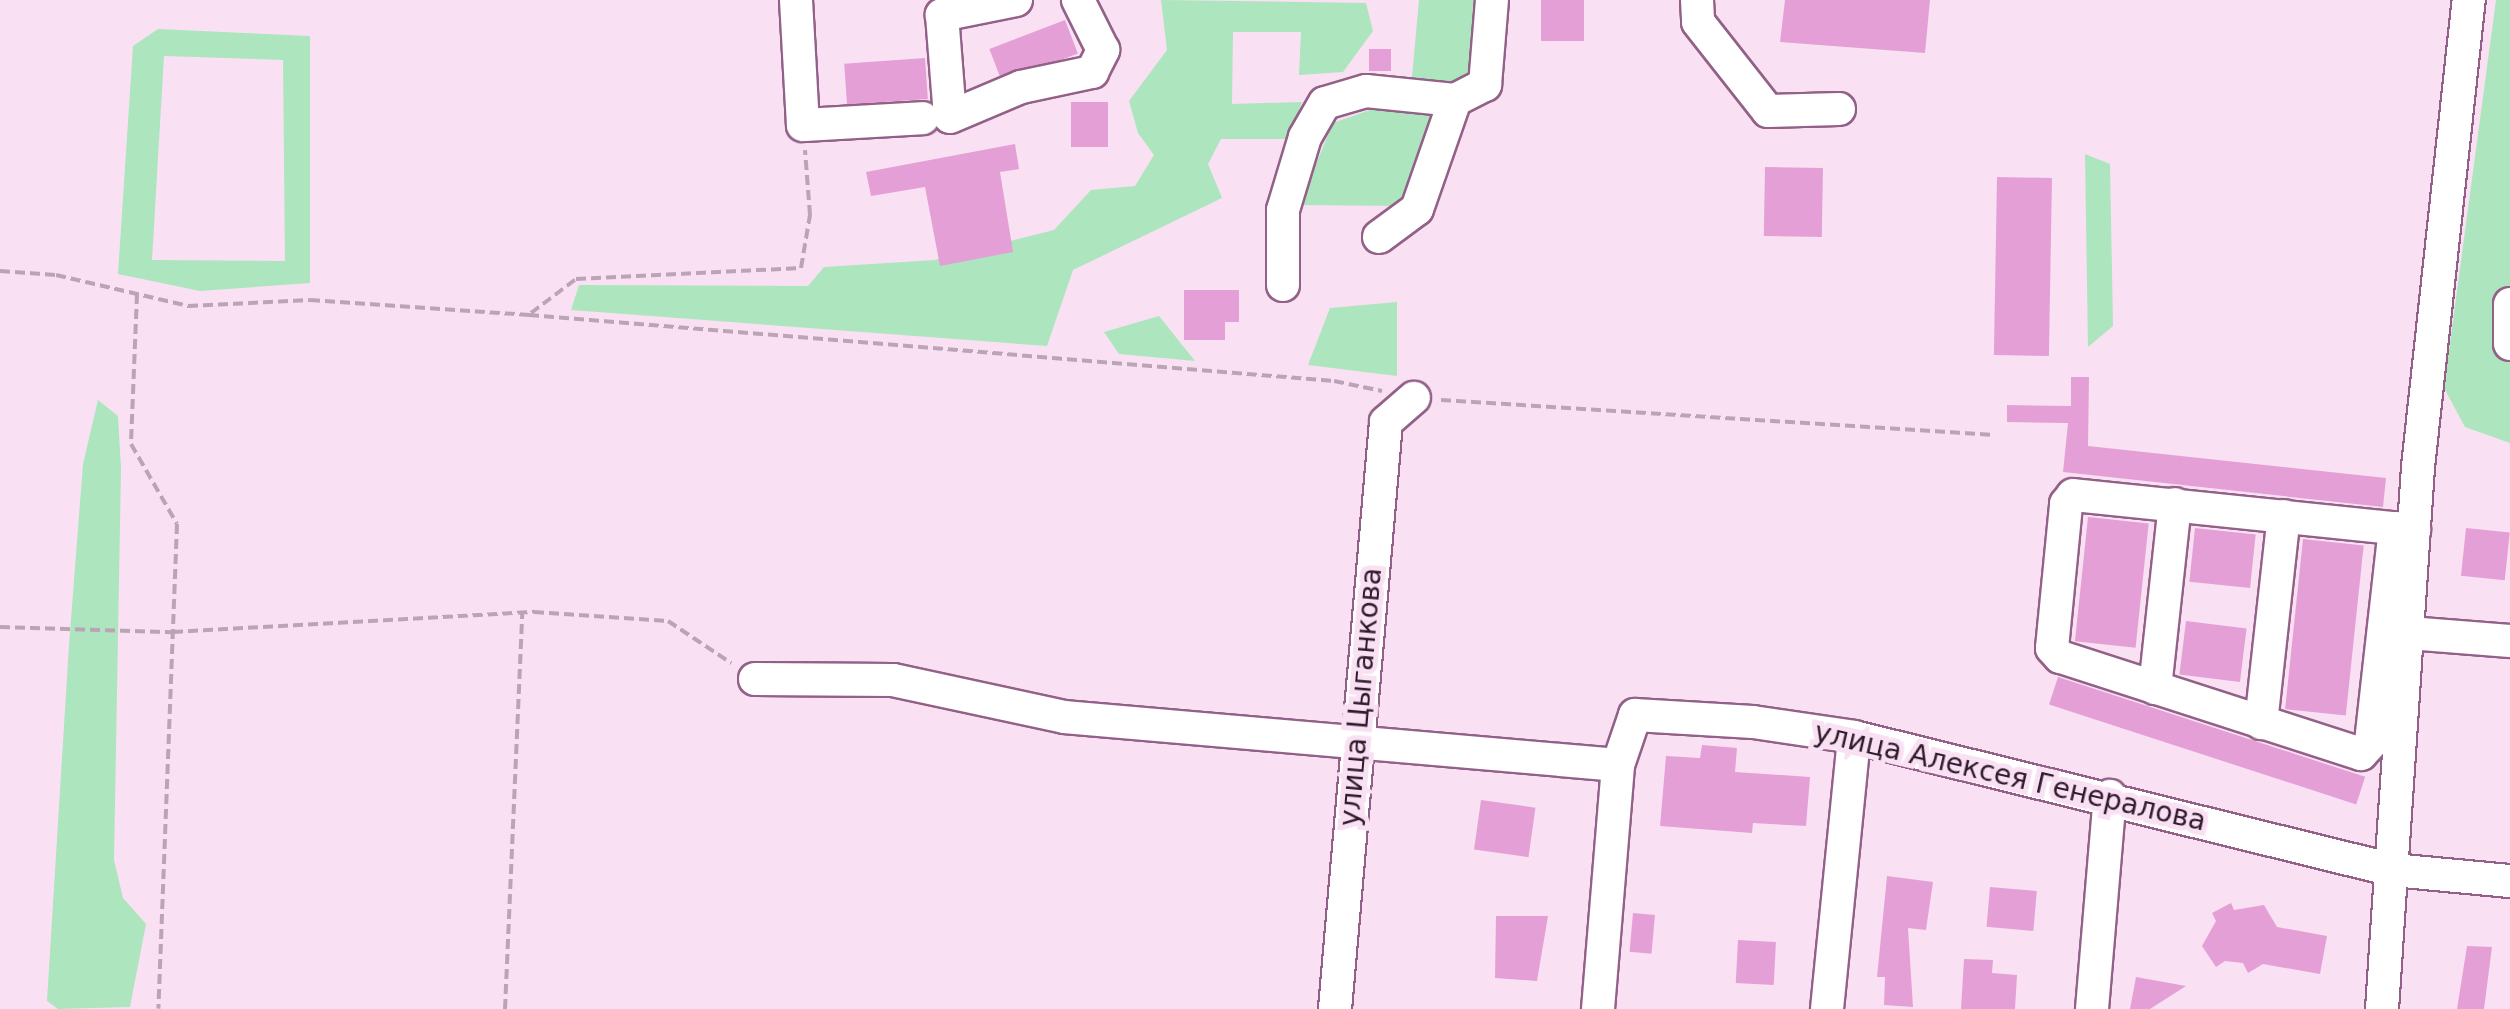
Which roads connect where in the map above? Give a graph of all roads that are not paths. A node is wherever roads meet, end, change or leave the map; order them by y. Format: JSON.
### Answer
{"nodes":[{"id":1,"x":796,"y":0,"type":"edge"},
{"id":2,"x":1016,"y":0,"type":"edge"},
{"id":3,"x":1078,"y":0,"type":"edge"},
{"id":4,"x":1492,"y":0,"type":"edge"},
{"id":5,"x":1697,"y":0,"type":"edge"},
{"id":6,"x":2470,"y":0,"type":"edge"},
{"id":7,"x":941,"y":8,"type":"edge"},
{"id":8,"x":1455,"y":100,"type":"junction"},
{"id":9,"x":1839,"y":108,"type":"dead end"},
{"id":10,"x":923,"y":118,"type":"dead end"},
{"id":11,"x":1379,"y":236,"type":"dead end"},
{"id":12,"x":1283,"y":285,"type":"dead end"},
{"id":13,"x":2510,"y":304,"type":"edge"},
{"id":14,"x":2510,"y":344,"type":"edge"},
{"id":15,"x":1414,"y":398,"type":"road end"},
{"id":16,"x":2175,"y":504,"type":"junction"},
{"id":17,"x":2284,"y":516,"type":"junction"},
{"id":18,"x":2404,"y":529,"type":"junction"},
{"id":19,"x":2408,"y":633,"type":"junction"},
{"id":20,"x":2510,"y":641,"type":"edge"},
{"id":21,"x":755,"y":679,"type":"road end"},
{"id":22,"x":2155,"y":688,"type":"junction"},
{"id":23,"x":2261,"y":724,"type":"junction"},
{"id":24,"x":1854,"y":736,"type":"junction"},
{"id":25,"x":1356,"y":746,"type":"junction"},
{"id":26,"x":1618,"y":765,"type":"junction"},
{"id":27,"x":2110,"y":796,"type":"junction"},
{"id":28,"x":2393,"y":870,"type":"junction"},
{"id":29,"x":2510,"y":881,"type":"edge"},
{"id":30,"x":1335,"y":1009,"type":"edge"},
{"id":31,"x":1598,"y":1009,"type":"edge"},
{"id":32,"x":1828,"y":1009,"type":"edge"},
{"id":33,"x":2092,"y":1009,"type":"edge"},
{"id":34,"x":2382,"y":1009,"type":"edge"}],
"edges":[{"from":1,"to":10,"type":"street"},
{"from":2,"to":7,"type":"street"},
{"from":3,"to":7,"type":"street"},
{"from":4,"to":8,"type":"street"},
{"from":5,"to":9,"type":"street"},
{"from":6,"to":18,"type":"street"},
{"from":8,"to":11,"type":"street"},
{"from":8,"to":12,"type":"street"},
{"from":13,"to":14,"type":"street"},
{"from":15,"to":25,"type":"street","name":"улица Цыганкова"},
{"from":16,"to":17,"type":"street"},
{"from":16,"to":22,"type":"street"},
{"from":16,"to":22,"type":"street"},
{"from":17,"to":18,"type":"street"},
{"from":17,"to":23,"type":"street"},
{"from":18,"to":19,"type":"street"},
{"from":18,"to":23,"type":"street"},
{"from":19,"to":20,"type":"street"},
{"from":19,"to":28,"type":"street"},
{"from":21,"to":25,"type":"street"},
{"from":22,"to":23,"type":"street"},
{"from":24,"to":26,"type":"street","name":"улица Алексея Генералова"},
{"from":24,"to":27,"type":"street","name":"улица Алексея Генералова"},
{"from":24,"to":32,"type":"street"},
{"from":25,"to":26,"type":"street"},
{"from":25,"to":30,"type":"street","name":"улица Цыганкова"},
{"from":26,"to":31,"type":"street"},
{"from":27,"to":28,"type":"street","name":"улица Алексея Генералова"},
{"from":27,"to":33,"type":"street"},
{"from":28,"to":29,"type":"street","name":"улица Алексея Генералова"},
{"from":28,"to":34,"type":"street"}]}
